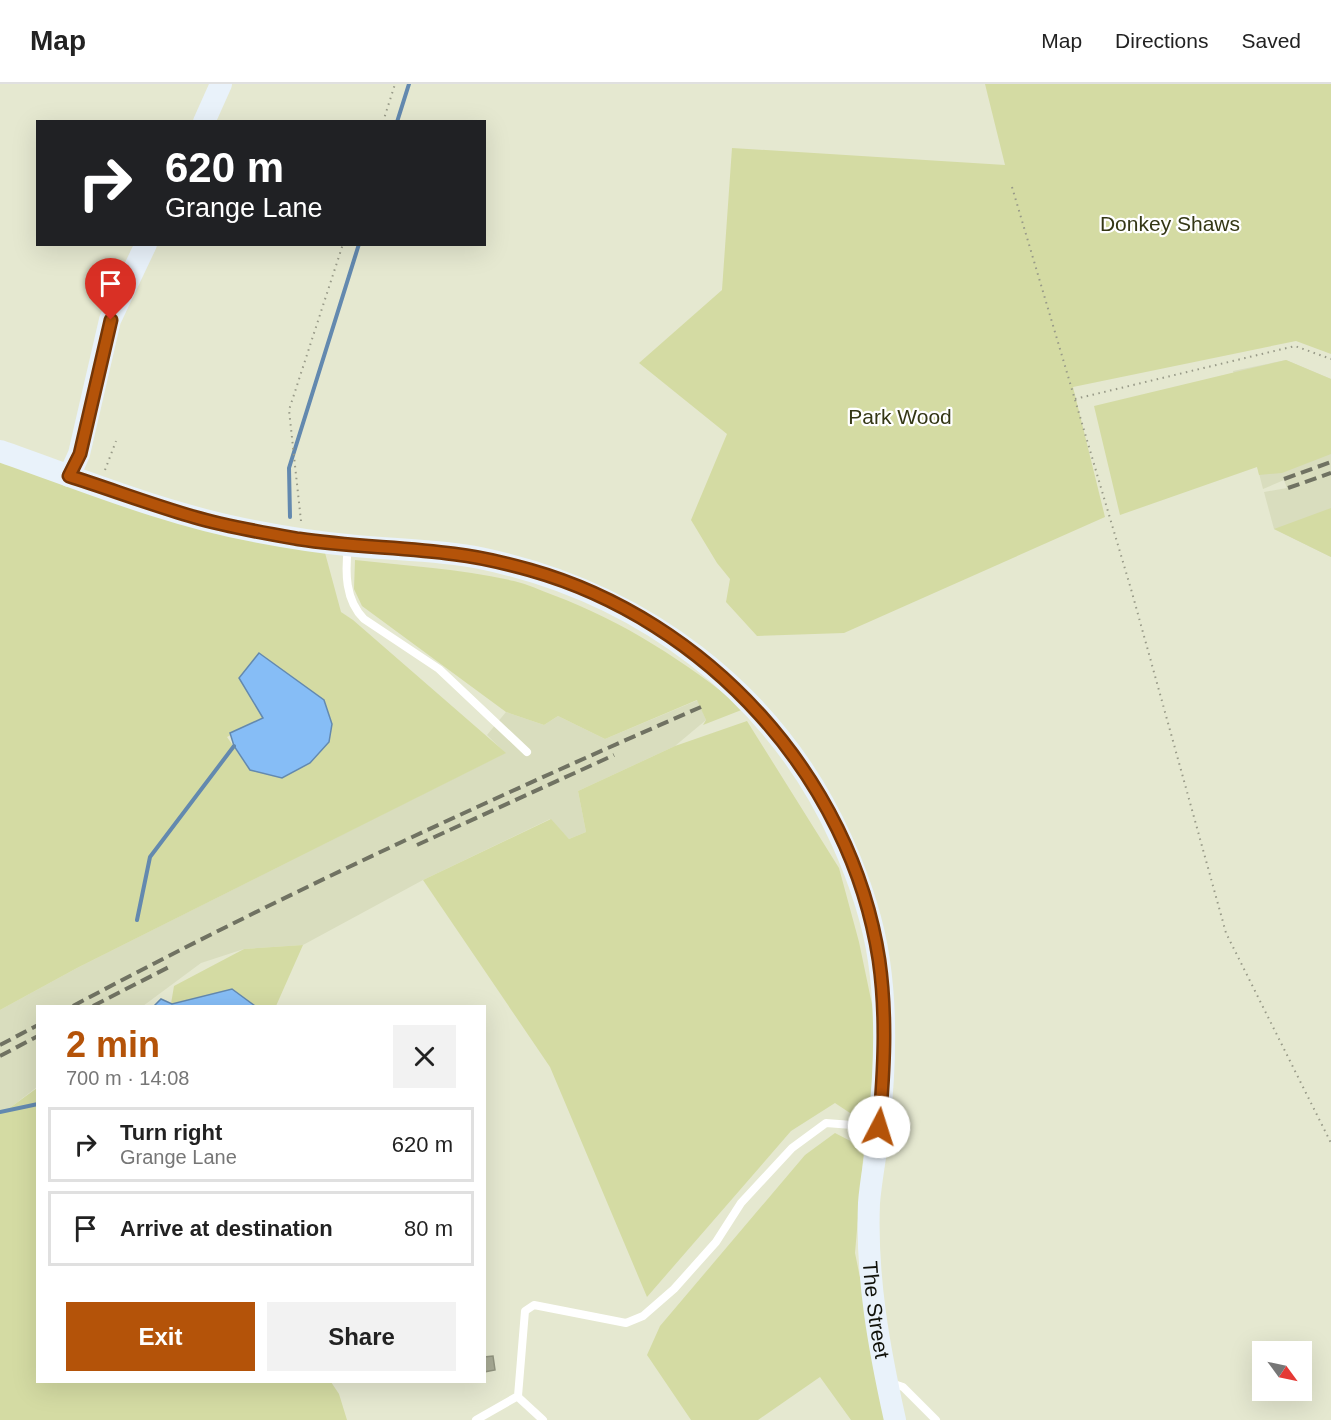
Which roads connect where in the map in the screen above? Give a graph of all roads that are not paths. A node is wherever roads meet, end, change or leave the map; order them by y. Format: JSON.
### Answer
{"nodes":[{"id":1,"x":221,"y":84,"type":"edge"},
{"id":2,"x":205,"y":120,"type":"edge"},
{"id":3,"x":145,"y":246,"type":"edge"},
{"id":4,"x":0,"y":451,"type":"edge"},
{"id":5,"x":69,"y":476,"type":"junction"},
{"id":6,"x":348,"y":545,"type":"junction"},
{"id":7,"x":527,"y":752,"type":"dead end"},
{"id":8,"x":879,"y":1127,"type":"junction"},
{"id":9,"x":887,"y":1382,"type":"junction"},
{"id":10,"x":518,"y":1397,"type":"junction"},
{"id":11,"x":476,"y":1420,"type":"edge"},
{"id":12,"x":543,"y":1420,"type":"edge"},
{"id":13,"x":895,"y":1420,"type":"edge"},
{"id":14,"x":936,"y":1420,"type":"edge"}],
"edges":[{"from":1,"to":2,"type":"street"},
{"from":3,"to":5,"type":"street"},
{"from":4,"to":5,"type":"street","name":"The Street"},
{"from":5,"to":6,"type":"street","name":"The Street"},
{"from":6,"to":7,"type":"lane"},
{"from":6,"to":8,"type":"street","name":"The Street"},
{"from":8,"to":9,"type":"street","name":"The Street"},
{"from":8,"to":10,"type":"lane"},
{"from":9,"to":13,"type":"street","name":"The Street"},
{"from":9,"to":14,"type":"lane"},
{"from":10,"to":11,"type":"lane"},
{"from":10,"to":12,"type":"lane"}]}
